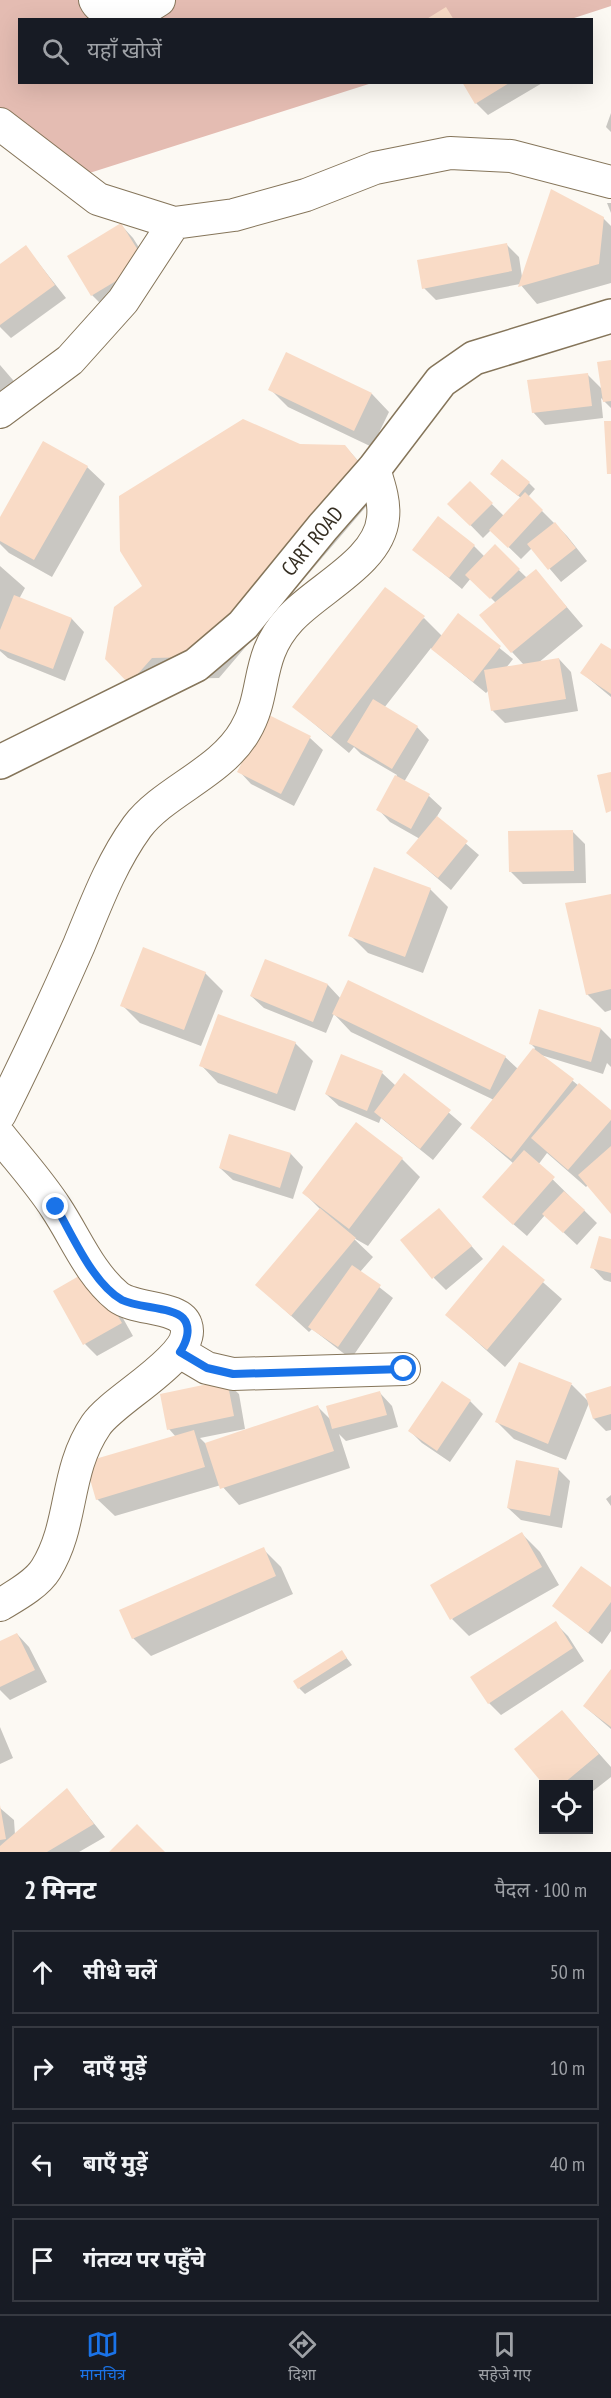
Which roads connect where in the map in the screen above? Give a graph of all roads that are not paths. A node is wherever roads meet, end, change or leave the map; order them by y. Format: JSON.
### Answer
{"nodes":[{"id":1,"x":95,"y":0,"type":"edge"},
{"id":2,"x":159,"y":0,"type":"edge"},
{"id":3,"x":0,"y":124,"type":"edge"},
{"id":4,"x":611,"y":182,"type":"edge"},
{"id":5,"x":174,"y":223,"type":"junction"},
{"id":6,"x":611,"y":316,"type":"edge"},
{"id":7,"x":0,"y":412,"type":"edge"},
{"id":8,"x":374,"y":469,"type":"junction"},
{"id":9,"x":0,"y":762,"type":"edge"},
{"id":10,"x":0,"y":1114,"type":"edge"},
{"id":11,"x":0,"y":1136,"type":"edge"},
{"id":12,"x":180,"y":1352,"type":"junction"},
{"id":13,"x":404,"y":1369,"type":"dead end"},
{"id":14,"x":0,"y":1605,"type":"edge"}],
"edges":[{"from":1,"to":2,"type":"street"},
{"from":3,"to":5,"type":"street"},
{"from":4,"to":5,"type":"street"},
{"from":5,"to":7,"type":"street"},
{"from":6,"to":8,"type":"main road","name":"CART ROAD"},
{"from":8,"to":9,"type":"main road","name":"CART ROAD"},
{"from":8,"to":10,"type":"street"},
{"from":11,"to":12,"type":"street"},
{"from":12,"to":13,"type":"street"},
{"from":12,"to":14,"type":"street"}]}
